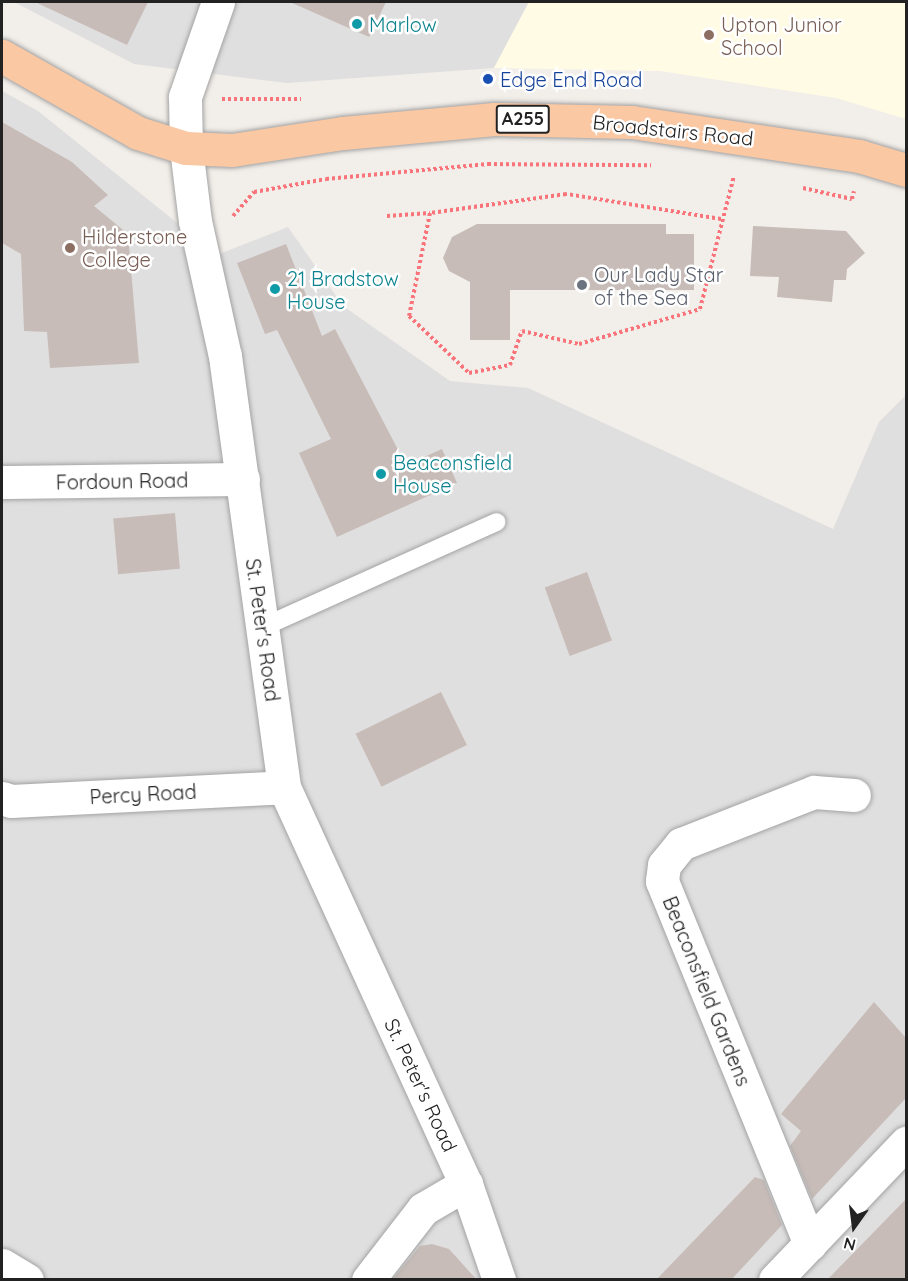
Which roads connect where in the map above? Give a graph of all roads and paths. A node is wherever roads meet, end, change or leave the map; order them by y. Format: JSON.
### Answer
{"nodes":[{"id":1,"x":218,"y":2,"type":"edge"},
{"id":2,"x":2,"y":56,"type":"edge"},
{"id":3,"x":186,"y":148,"type":"junction"},
{"id":4,"x":661,"y":166,"type":"dead end"},
{"id":5,"x":906,"y":170,"type":"edge"},
{"id":6,"x":724,"y":171,"type":"dead end"},
{"id":7,"x":735,"y":172,"type":"junction"},
{"id":8,"x":746,"y":174,"type":"dead end"},
{"id":9,"x":799,"y":187,"type":"dead end"},
{"id":10,"x":852,"y":199,"type":"dead end"},
{"id":11,"x":430,"y":213,"type":"junction"},
{"id":12,"x":387,"y":216,"type":"dead end"},
{"id":13,"x":721,"y":219,"type":"junction"},
{"id":14,"x":195,"y":221,"type":"junction"},
{"id":15,"x":243,"y":479,"type":"junction"},
{"id":16,"x":2,"y":482,"type":"edge"},
{"id":17,"x":497,"y":522,"type":"dead end"},
{"id":18,"x":263,"y":627,"type":"junction"},
{"id":19,"x":285,"y":787,"type":"junction"},
{"id":20,"x":854,"y":795,"type":"dead end"},
{"id":21,"x":2,"y":798,"type":"edge"},
{"id":22,"x":906,"y":1143,"type":"edge"},
{"id":23,"x":466,"y":1184,"type":"junction"},
{"id":24,"x":810,"y":1244,"type":"junction"},
{"id":25,"x":2,"y":1265,"type":"edge"},
{"id":26,"x":27,"y":1280,"type":"edge"},
{"id":27,"x":368,"y":1280,"type":"edge"},
{"id":28,"x":499,"y":1280,"type":"edge"},
{"id":29,"x":775,"y":1280,"type":"edge"}],
"edges":[{"from":1,"to":3,"type":"street"},
{"from":2,"to":3,"type":"main road","number":"A255"},
{"from":3,"to":5,"type":"main road","name":"Broadstairs Road","number":"A255"},
{"from":3,"to":14,"type":"street","name":"St. Peter's Road"},
{"from":4,"to":14,"type":"path"},
{"from":6,"to":7,"type":"path"},
{"from":7,"to":8,"type":"path"},
{"from":7,"to":13,"type":"path"},
{"from":9,"to":10,"type":"path"},
{"from":11,"to":12,"type":"path"},
{"from":11,"to":13,"type":"path"},
{"from":11,"to":13,"type":"path"},
{"from":14,"to":15,"type":"street","name":"St. Peter's Road"},
{"from":15,"to":16,"type":"street","name":"Fordoun Road"},
{"from":15,"to":18,"type":"street","name":"St. Peter's Road"},
{"from":17,"to":18,"type":"lane"},
{"from":18,"to":19,"type":"street","name":"St. Peter's Road"},
{"from":19,"to":21,"type":"street","name":"Percy Road"},
{"from":19,"to":23,"type":"street","name":"St. Peter's Road"},
{"from":20,"to":24,"type":"street","name":"Beaconsfield Gardens"},
{"from":22,"to":24,"type":"street"},
{"from":23,"to":27,"type":"street"},
{"from":23,"to":28,"type":"street","name":"St. Peter's Road"},
{"from":24,"to":29,"type":"street"},
{"from":25,"to":26,"type":"street"}]}
